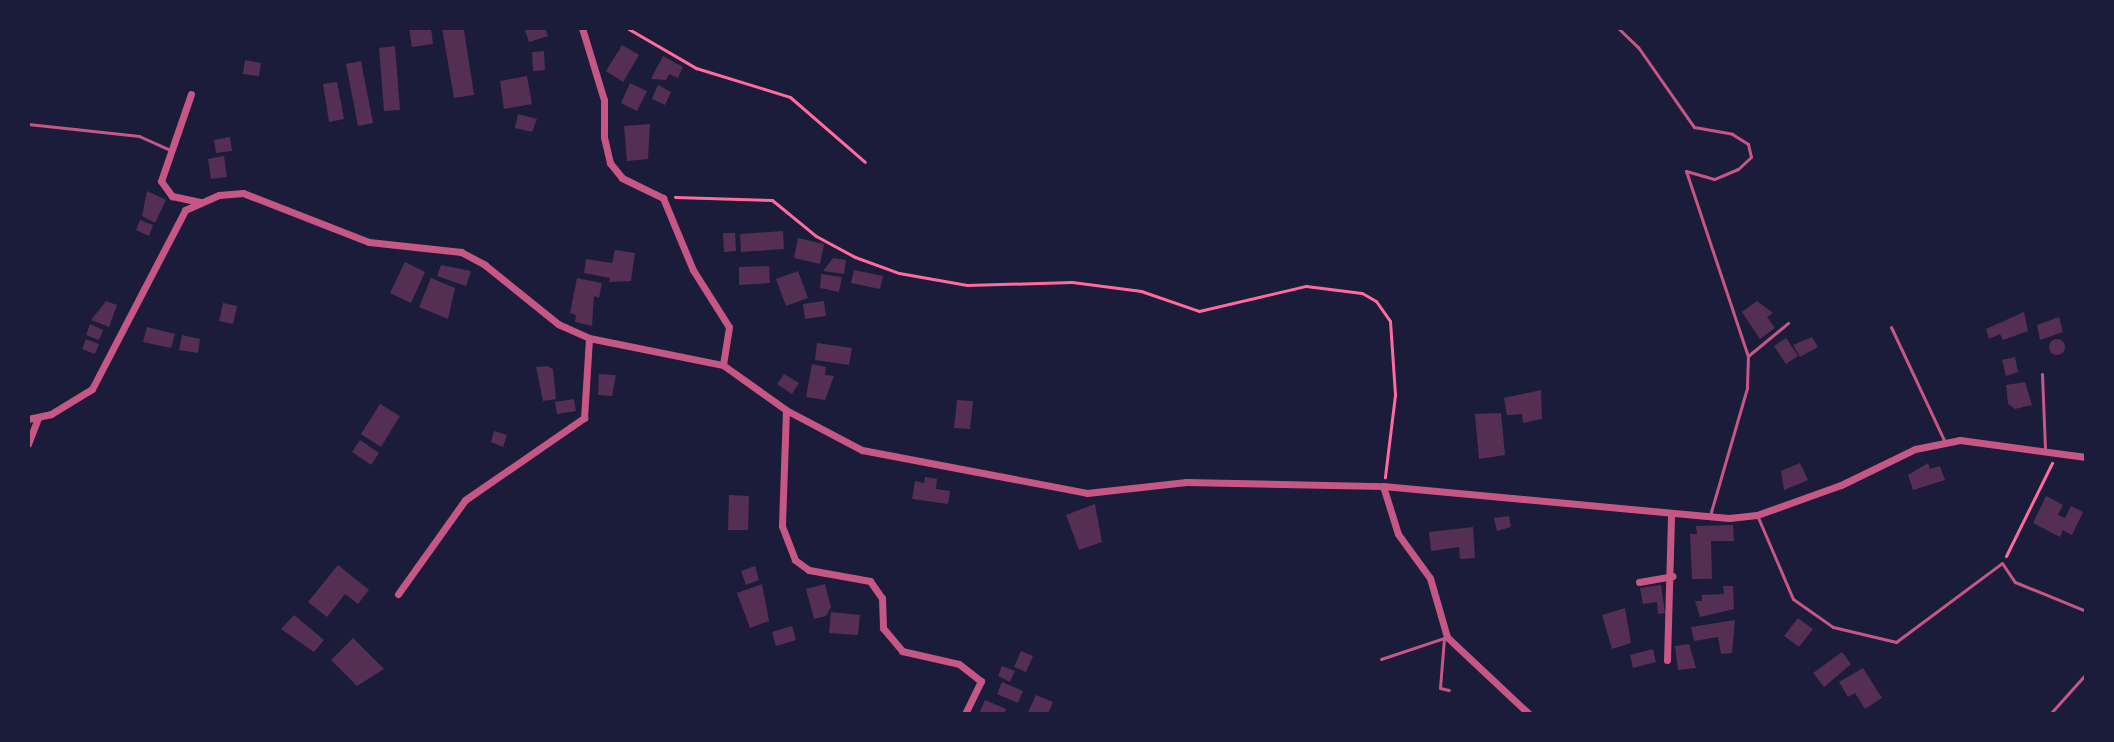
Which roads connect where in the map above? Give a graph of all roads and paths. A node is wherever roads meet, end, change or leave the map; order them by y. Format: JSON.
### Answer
{"nodes":[{"id":1,"x":582,"y":28,"type":"edge"},
{"id":2,"x":627,"y":28,"type":"edge"},
{"id":3,"x":1618,"y":28,"type":"edge"},
{"id":4,"x":191,"y":94,"type":"dead end"},
{"id":5,"x":28,"y":124,"type":"edge"},
{"id":6,"x":170,"y":151,"type":"junction"},
{"id":7,"x":865,"y":162,"type":"dead end"},
{"id":8,"x":663,"y":198,"type":"junction"},
{"id":9,"x":203,"y":202,"type":"junction"},
{"id":10,"x":1788,"y":323,"type":"dead end"},
{"id":11,"x":1891,"y":327,"type":"dead end"},
{"id":12,"x":589,"y":338,"type":"junction"},
{"id":13,"x":1748,"y":356,"type":"junction"},
{"id":14,"x":723,"y":365,"type":"junction"},
{"id":15,"x":2042,"y":374,"type":"dead end"},
{"id":16,"x":786,"y":410,"type":"junction"},
{"id":17,"x":33,"y":420,"type":"edge"},
{"id":18,"x":1946,"y":443,"type":"junction"},
{"id":19,"x":28,"y":444,"type":"edge"},
{"id":20,"x":2045,"y":448,"type":"junction"},
{"id":21,"x":2058,"y":451,"type":"junction"},
{"id":22,"x":2086,"y":457,"type":"edge"},
{"id":23,"x":1383,"y":486,"type":"junction"},
{"id":24,"x":1671,"y":513,"type":"junction"},
{"id":25,"x":1710,"y":515,"type":"junction"},
{"id":26,"x":1757,"y":515,"type":"junction"},
{"id":27,"x":2002,"y":563,"type":"junction"},
{"id":28,"x":1672,"y":576,"type":"junction"},
{"id":29,"x":1639,"y":582,"type":"dead end"},
{"id":30,"x":398,"y":594,"type":"dead end"},
{"id":31,"x":2086,"y":611,"type":"edge"},
{"id":32,"x":1446,"y":638,"type":"junction"},
{"id":33,"x":1381,"y":659,"type":"dead end"},
{"id":34,"x":1667,"y":660,"type":"dead end"},
{"id":35,"x":2086,"y":674,"type":"edge"},
{"id":36,"x":1449,"y":690,"type":"dead end"},
{"id":37,"x":965,"y":714,"type":"edge"},
{"id":38,"x":1529,"y":714,"type":"edge"},
{"id":39,"x":2050,"y":714,"type":"edge"}],
"edges":[{"from":1,"to":8,"type":"street"},
{"from":2,"to":7,"type":"path"},
{"from":3,"to":13,"type":"lane"},
{"from":4,"to":6,"type":"street"},
{"from":5,"to":6,"type":"lane"},
{"from":6,"to":9,"type":"street"},
{"from":8,"to":14,"type":"street"},
{"from":8,"to":23,"type":"path"},
{"from":9,"to":12,"type":"street"},
{"from":9,"to":17,"type":"street"},
{"from":10,"to":13,"type":"lane"},
{"from":11,"to":18,"type":"lane"},
{"from":12,"to":14,"type":"street"},
{"from":12,"to":30,"type":"street"},
{"from":13,"to":25,"type":"lane"},
{"from":14,"to":16,"type":"street"},
{"from":15,"to":20,"type":"lane"},
{"from":16,"to":23,"type":"street"},
{"from":16,"to":37,"type":"street"},
{"from":17,"to":19,"type":"street"},
{"from":18,"to":20,"type":"street"},
{"from":18,"to":26,"type":"street"},
{"from":20,"to":21,"type":"street"},
{"from":21,"to":22,"type":"street"},
{"from":21,"to":27,"type":"path"},
{"from":23,"to":24,"type":"street"},
{"from":23,"to":32,"type":"street"},
{"from":24,"to":25,"type":"street"},
{"from":24,"to":28,"type":"street"},
{"from":25,"to":26,"type":"street"},
{"from":26,"to":27,"type":"lane"},
{"from":27,"to":31,"type":"lane"},
{"from":28,"to":29,"type":"street"},
{"from":28,"to":34,"type":"street"},
{"from":32,"to":33,"type":"lane"},
{"from":32,"to":36,"type":"lane"},
{"from":32,"to":38,"type":"street"},
{"from":35,"to":39,"type":"lane"}]}
